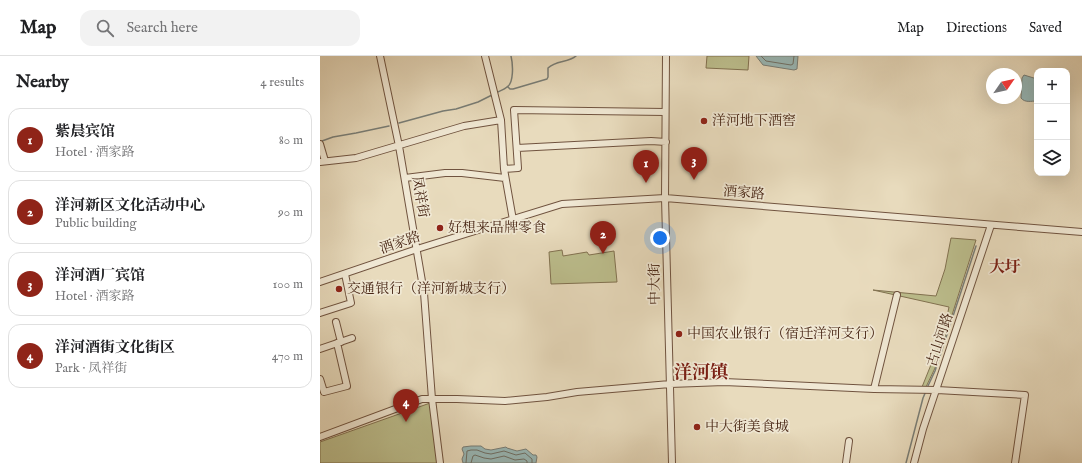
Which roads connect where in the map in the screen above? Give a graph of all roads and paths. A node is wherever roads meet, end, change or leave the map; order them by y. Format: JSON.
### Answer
{"nodes":[{"id":1,"x":380,"y":56,"type":"edge"},
{"id":2,"x":485,"y":56,"type":"edge"},
{"id":3,"x":666,"y":56,"type":"edge"},
{"id":4,"x":665,"y":112,"type":"junction"},
{"id":5,"x":501,"y":120,"type":"junction"},
{"id":6,"x":666,"y":142,"type":"junction"},
{"id":7,"x":320,"y":144,"type":"edge"},
{"id":8,"x":399,"y":146,"type":"junction"},
{"id":9,"x":517,"y":148,"type":"junction"},
{"id":10,"x":322,"y":162,"type":"edge"},
{"id":11,"x":504,"y":169,"type":"junction"},
{"id":12,"x":405,"y":178,"type":"junction"},
{"id":13,"x":505,"y":178,"type":"junction"},
{"id":14,"x":665,"y":198,"type":"junction"},
{"id":15,"x":513,"y":220,"type":"junction"},
{"id":16,"x":991,"y":225,"type":"junction"},
{"id":17,"x":1082,"y":232,"type":"edge"},
{"id":18,"x":417,"y":249,"type":"junction"},
{"id":19,"x":345,"y":274,"type":"junction"},
{"id":20,"x":320,"y":282,"type":"edge"},
{"id":21,"x":897,"y":295,"type":"dead end"},
{"id":22,"x":320,"y":313,"type":"edge"},
{"id":23,"x":336,"y":322,"type":"dead end"},
{"id":24,"x":352,"y":338,"type":"dead end"},
{"id":25,"x":339,"y":342,"type":"junction"},
{"id":26,"x":320,"y":348,"type":"edge"},
{"id":27,"x":320,"y":379,"type":"edge"},
{"id":28,"x":670,"y":384,"type":"junction"},
{"id":29,"x":874,"y":388,"type":"junction"},
{"id":30,"x":934,"y":390,"type":"junction"},
{"id":31,"x":432,"y":399,"type":"junction"},
{"id":32,"x":320,"y":437,"type":"edge"},
{"id":33,"x":849,"y":440,"type":"dead end"},
{"id":34,"x":440,"y":463,"type":"edge"},
{"id":35,"x":672,"y":463,"type":"edge"},
{"id":36,"x":846,"y":463,"type":"edge"},
{"id":37,"x":914,"y":463,"type":"edge"},
{"id":38,"x":1015,"y":463,"type":"edge"}],
"edges":[{"from":1,"to":8,"type":"street","name":"凤祥街"},
{"from":2,"to":5,"type":"street"},
{"from":3,"to":4,"type":"street","name":"中大街"},
{"from":4,"to":6,"type":"street","name":"中大街"},
{"from":4,"to":9,"type":"street"},
{"from":5,"to":8,"type":"street"},
{"from":5,"to":11,"type":"street"},
{"from":6,"to":9,"type":"street"},
{"from":6,"to":14,"type":"street","name":"中大街"},
{"from":7,"to":10,"type":"street"},
{"from":8,"to":10,"type":"street"},
{"from":8,"to":12,"type":"street","name":"凤祥街"},
{"from":9,"to":11,"type":"street"},
{"from":11,"to":13,"type":"street"},
{"from":12,"to":13,"type":"street"},
{"from":12,"to":18,"type":"street","name":"凤祥街"},
{"from":13,"to":15,"type":"street"},
{"from":14,"to":15,"type":"street","name":"酒家路"},
{"from":14,"to":16,"type":"street","name":"酒家路"},
{"from":14,"to":28,"type":"street","name":"中大街"},
{"from":15,"to":18,"type":"street","name":"酒家路"},
{"from":16,"to":17,"type":"street","name":"酒家路"},
{"from":16,"to":30,"type":"street","name":"古山河路"},
{"from":18,"to":19,"type":"street","name":"酒家路"},
{"from":18,"to":31,"type":"street","name":"凤祥街"},
{"from":19,"to":20,"type":"street","name":"酒家路"},
{"from":19,"to":22,"type":"street"},
{"from":21,"to":29,"type":"street"},
{"from":23,"to":25,"type":"street"},
{"from":24,"to":25,"type":"street"},
{"from":25,"to":26,"type":"street"},
{"from":25,"to":27,"type":"street"},
{"from":28,"to":29,"type":"street"},
{"from":28,"to":31,"type":"street"},
{"from":28,"to":35,"type":"street","name":"中大街"},
{"from":29,"to":30,"type":"street"},
{"from":30,"to":37,"type":"street","name":"古山河路"},
{"from":30,"to":38,"type":"street"},
{"from":31,"to":32,"type":"street"},
{"from":31,"to":34,"type":"street","name":"凤祥街"},
{"from":33,"to":36,"type":"street"}]}
